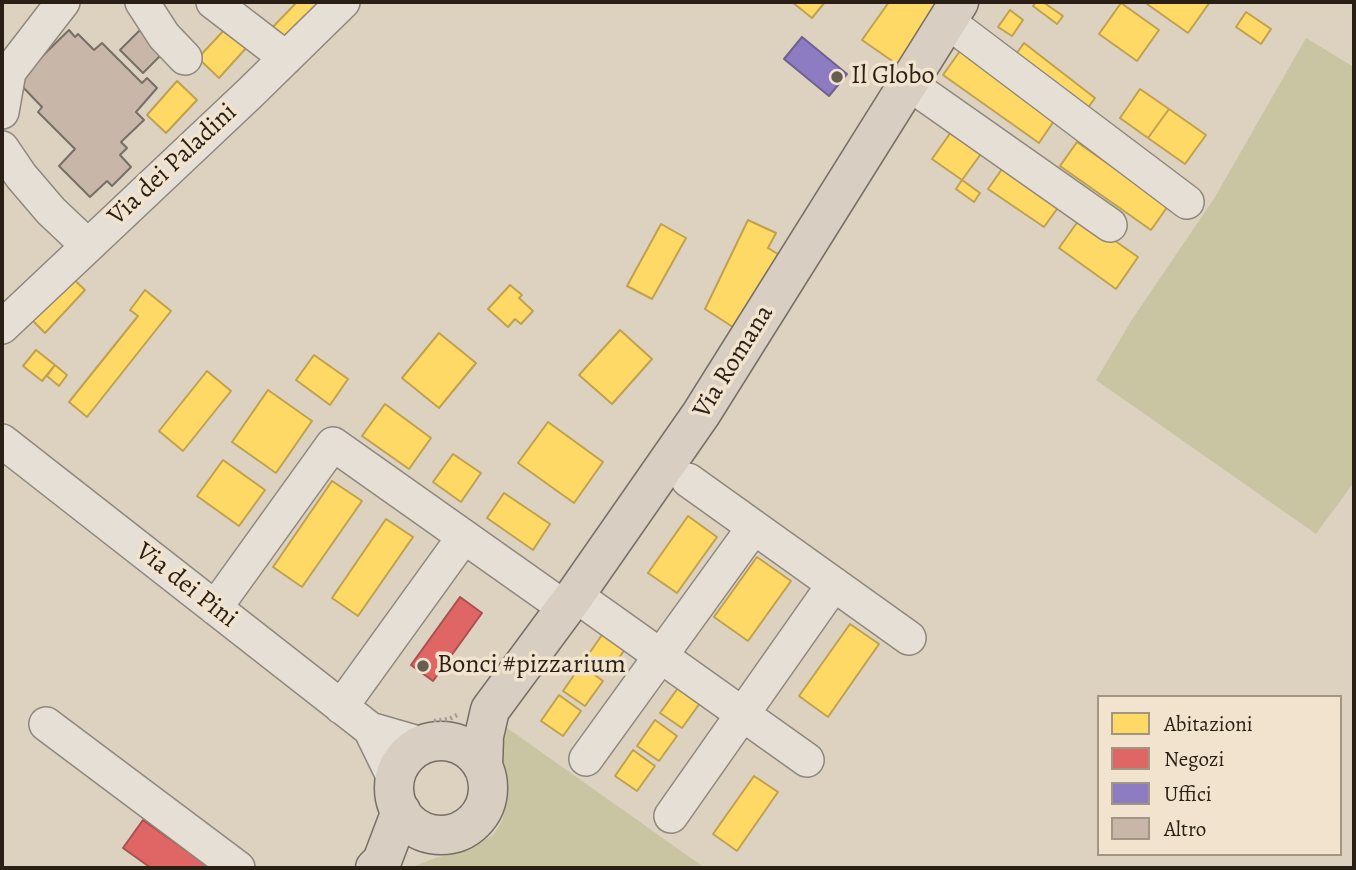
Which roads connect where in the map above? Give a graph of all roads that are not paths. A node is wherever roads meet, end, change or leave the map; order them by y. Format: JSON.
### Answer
{"nodes":[{"id":1,"x":63,"y":2,"type":"edge"},
{"id":2,"x":142,"y":2,"type":"edge"},
{"id":3,"x":213,"y":2,"type":"edge"},
{"id":4,"x":342,"y":2,"type":"edge"},
{"id":5,"x":953,"y":11,"type":"edge"},
{"id":6,"x":185,"y":58,"type":"dead end"},
{"id":7,"x":286,"y":58,"type":"junction"},
{"id":8,"x":908,"y":83,"type":"junction"},
{"id":9,"x":2,"y":112,"type":"edge"},
{"id":10,"x":2,"y":148,"type":"edge"},
{"id":11,"x":1187,"y":202,"type":"dead end"},
{"id":12,"x":1110,"y":225,"type":"dead end"},
{"id":13,"x":87,"y":245,"type":"junction"},
{"id":14,"x":2,"y":327,"type":"edge"},
{"id":15,"x":2,"y":441,"type":"edge"},
{"id":16,"x":688,"y":480,"type":"dead end"},
{"id":17,"x":754,"y":527,"type":"junction"},
{"id":18,"x":463,"y":538,"type":"junction"},
{"id":19,"x":834,"y":584,"type":"junction"},
{"id":20,"x":570,"y":602,"type":"junction"},
{"id":21,"x":215,"y":608,"type":"junction"},
{"id":22,"x":909,"y":638,"type":"dead end"},
{"id":23,"x":661,"y":656,"type":"junction"},
{"id":24,"x":341,"y":707,"type":"junction"},
{"id":25,"x":743,"y":714,"type":"junction"},
{"id":26,"x":46,"y":724,"type":"dead end"},
{"id":27,"x":449,"y":726,"type":"junction"},
{"id":28,"x":370,"y":729,"type":"junction"},
{"id":29,"x":586,"y":759,"type":"dead end"},
{"id":30,"x":807,"y":760,"type":"dead end"},
{"id":31,"x":398,"y":795,"type":"junction"},
{"id":32,"x":671,"y":816,"type":"dead end"},
{"id":33,"x":438,"y":835,"type":"junction"},
{"id":34,"x":379,"y":864,"type":"edge"},
{"id":35,"x":238,"y":868,"type":"edge"}],
"edges":[{"from":1,"to":9,"type":"street"},
{"from":2,"to":6,"type":"street"},
{"from":3,"to":7,"type":"street"},
{"from":4,"to":7,"type":"street","name":"Via dei Paladini"},
{"from":5,"to":8,"type":"main road","name":"Via Romana"},
{"from":5,"to":11,"type":"street"},
{"from":7,"to":13,"type":"street","name":"Via dei Paladini"},
{"from":8,"to":12,"type":"street"},
{"from":8,"to":20,"type":"main road","name":"Via Romana"},
{"from":10,"to":13,"type":"street"},
{"from":13,"to":14,"type":"street","name":"Via dei Paladini"},
{"from":15,"to":21,"type":"street","name":"Via dei Pini"},
{"from":16,"to":17,"type":"street"},
{"from":17,"to":19,"type":"street"},
{"from":17,"to":23,"type":"street"},
{"from":18,"to":20,"type":"street"},
{"from":18,"to":21,"type":"street"},
{"from":18,"to":24,"type":"street"},
{"from":19,"to":22,"type":"street"},
{"from":19,"to":25,"type":"street"},
{"from":20,"to":23,"type":"street"},
{"from":20,"to":27,"type":"main road","name":"Via Romana"},
{"from":21,"to":24,"type":"street","name":"Via dei Pini"},
{"from":23,"to":25,"type":"street"},
{"from":23,"to":29,"type":"street"},
{"from":24,"to":28,"type":"street","name":"Via dei Pini"},
{"from":25,"to":30,"type":"street"},
{"from":25,"to":32,"type":"street"},
{"from":26,"to":35,"type":"street"},
{"from":27,"to":28,"type":"street"},
{"from":27,"to":31,"type":"main road"},
{"from":27,"to":33,"type":"main road"},
{"from":28,"to":31,"type":"street"},
{"from":31,"to":33,"type":"main road"},
{"from":31,"to":34,"type":"main road"},
{"from":33,"to":34,"type":"main road"}]}
